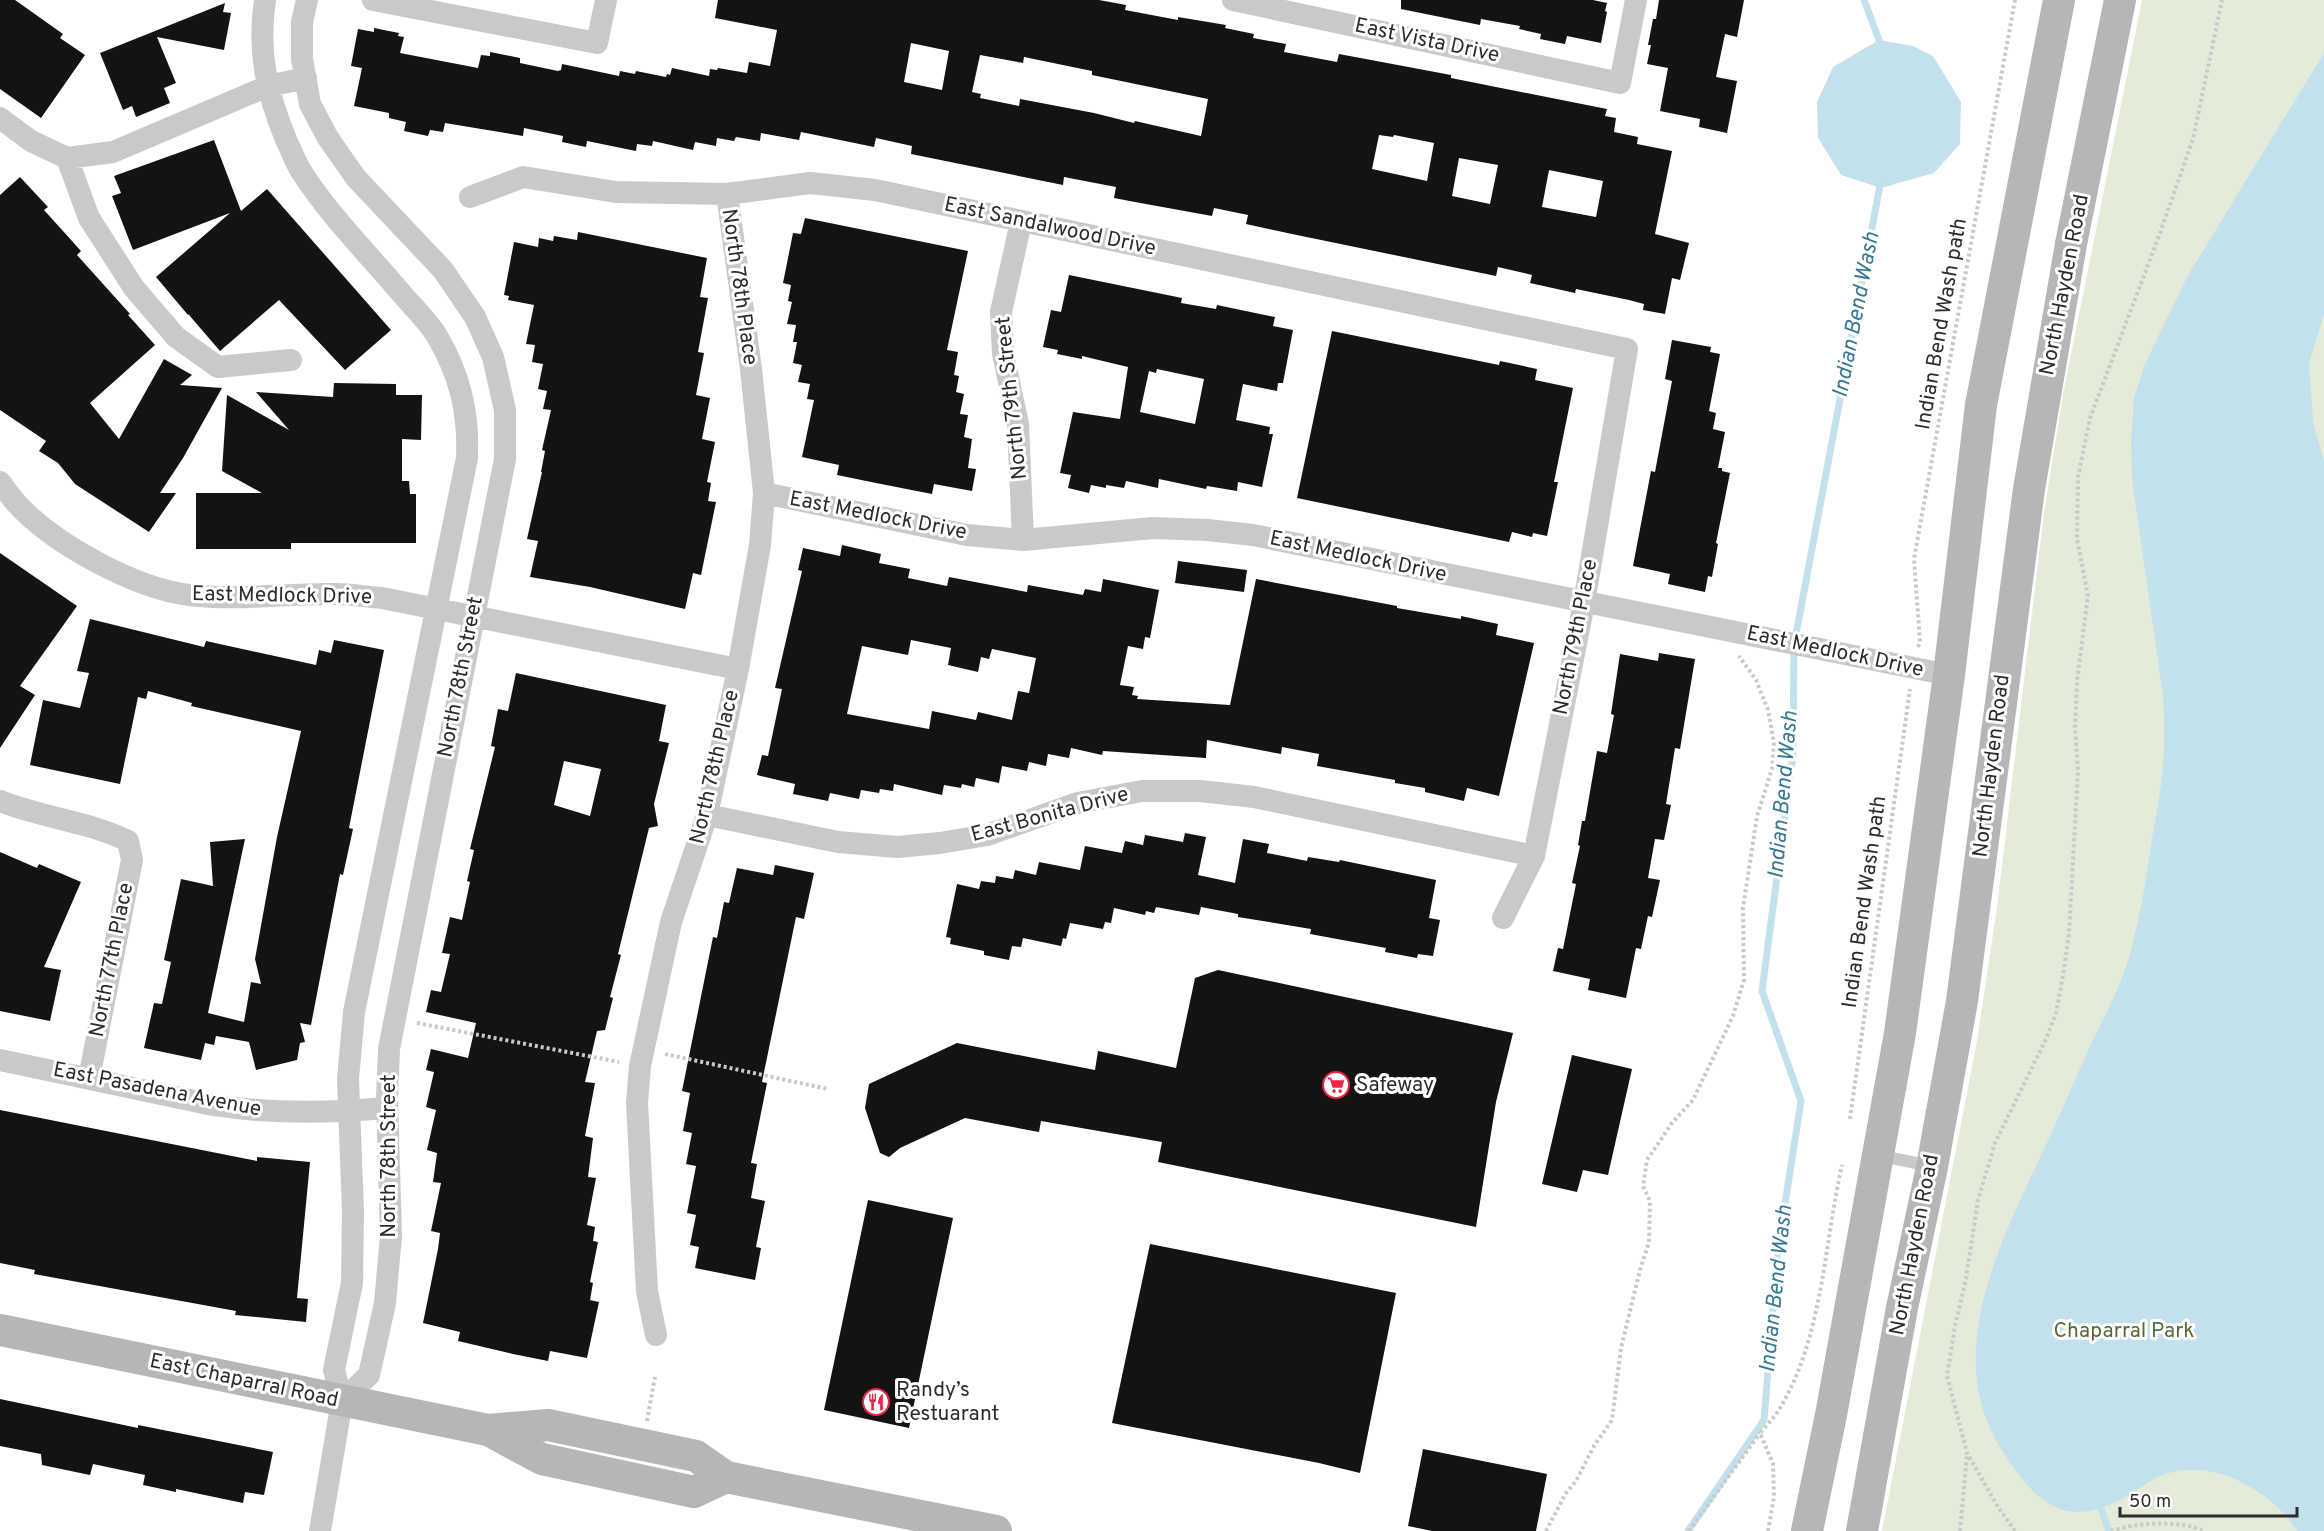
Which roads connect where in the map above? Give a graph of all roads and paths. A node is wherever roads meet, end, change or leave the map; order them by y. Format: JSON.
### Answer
{"nodes":[{"id":1,"x":265,"y":0,"type":"edge"},
{"id":2,"x":307,"y":0,"type":"edge"},
{"id":3,"x":373,"y":0,"type":"edge"},
{"id":4,"x":606,"y":0,"type":"edge"},
{"id":5,"x":1233,"y":0,"type":"edge"},
{"id":6,"x":1635,"y":0,"type":"edge"},
{"id":7,"x":2015,"y":0,"type":"edge"},
{"id":8,"x":2059,"y":0,"type":"edge"},
{"id":9,"x":2120,"y":0,"type":"edge"},
{"id":10,"x":2222,"y":0,"type":"edge"},
{"id":11,"x":306,"y":78,"type":"junction"},
{"id":12,"x":268,"y":86,"type":"junction"},
{"id":13,"x":0,"y":118,"type":"edge"},
{"id":14,"x":67,"y":158,"type":"junction"},
{"id":15,"x":727,"y":195,"type":"junction"},
{"id":16,"x":470,"y":197,"type":"dead end"},
{"id":17,"x":1021,"y":222,"type":"junction"},
{"id":18,"x":1627,"y":350,"type":"joint"},
{"id":19,"x":291,"y":360,"type":"dead end"},
{"id":20,"x":0,"y":482,"type":"edge"},
{"id":21,"x":764,"y":494,"type":"junction"},
{"id":22,"x":1023,"y":540,"type":"junction"},
{"id":23,"x":1584,"y":603,"type":"junction"},
{"id":24,"x":436,"y":610,"type":"junction"},
{"id":25,"x":472,"y":618,"type":"junction"},
{"id":26,"x":1737,"y":632,"type":"junction"},
{"id":27,"x":1914,"y":653,"type":"dead end"},
{"id":28,"x":738,"y":669,"type":"junction"},
{"id":29,"x":1949,"y":675,"type":"junction"},
{"id":30,"x":1910,"y":689,"type":"dead end"},
{"id":31,"x":0,"y":801,"type":"edge"},
{"id":32,"x":707,"y":815,"type":"junction"},
{"id":33,"x":1534,"y":856,"type":"junction"},
{"id":34,"x":1503,"y":918,"type":"dead end"},
{"id":35,"x":408,"y":1021,"type":"dead end"},
{"id":36,"x":642,"y":1057,"type":"junction"},
{"id":37,"x":0,"y":1060,"type":"edge"},
{"id":38,"x":89,"y":1078,"type":"junction"},
{"id":39,"x":828,"y":1089,"type":"dead end"},
{"id":40,"x":387,"y":1108,"type":"junction"},
{"id":41,"x":349,"y":1111,"type":"junction"},
{"id":42,"x":1850,"y":1119,"type":"dead end"},
{"id":43,"x":1876,"y":1155,"type":"junction"},
{"id":44,"x":1842,"y":1165,"type":"dead end"},
{"id":45,"x":1932,"y":1167,"type":"junction"},
{"id":46,"x":0,"y":1330,"type":"edge"},
{"id":47,"x":656,"y":1335,"type":"dead end"},
{"id":48,"x":655,"y":1377,"type":"dead end"},
{"id":49,"x":342,"y":1401,"type":"junction"},
{"id":50,"x":647,"y":1420,"type":"dead end"},
{"id":51,"x":1760,"y":1433,"type":"junction"},
{"id":52,"x":1968,"y":1453,"type":"junction"},
{"id":53,"x":320,"y":1531,"type":"edge"},
{"id":54,"x":996,"y":1531,"type":"edge"},
{"id":55,"x":1546,"y":1531,"type":"edge"},
{"id":56,"x":1689,"y":1531,"type":"edge"},
{"id":57,"x":1768,"y":1531,"type":"edge"},
{"id":58,"x":1807,"y":1531,"type":"edge"},
{"id":59,"x":1862,"y":1531,"type":"edge"},
{"id":60,"x":1960,"y":1531,"type":"edge"},
{"id":61,"x":2015,"y":1531,"type":"edge"},
{"id":62,"x":2110,"y":1531,"type":"edge"},
{"id":63,"x":2203,"y":1531,"type":"edge"}],
"edges":[{"from":1,"to":12,"type":"street","name":"North 78th Street"},
{"from":2,"to":11,"type":"street","name":"North 78th Street"},
{"from":3,"to":4,"type":"street"},
{"from":5,"to":6,"type":"street","name":"East Vista Drive"},
{"from":7,"to":27,"type":"path","name":"Indian Bend Wash path"},
{"from":8,"to":29,"type":"main road"},
{"from":9,"to":45,"type":"main road","name":"North Hayden Road"},
{"from":10,"to":52,"type":"path"},
{"from":11,"to":12,"type":"street"},
{"from":11,"to":25,"type":"street","name":"North 78th Street"},
{"from":12,"to":14,"type":"street"},
{"from":12,"to":24,"type":"street","name":"North 78th Street"},
{"from":13,"to":14,"type":"street"},
{"from":14,"to":19,"type":"street"},
{"from":15,"to":16,"type":"street","name":"East Sandalwood Drive"},
{"from":15,"to":17,"type":"street","name":"East Sandalwood Drive"},
{"from":15,"to":21,"type":"street","name":"North 78th Place"},
{"from":17,"to":18,"type":"street","name":"East Sandalwood Drive"},
{"from":17,"to":22,"type":"street","name":"North 79th Street"},
{"from":18,"to":23,"type":"street","name":"North 79th Place"},
{"from":20,"to":24,"type":"street","name":"East Medlock Drive"},
{"from":21,"to":22,"type":"street","name":"East Medlock Drive"},
{"from":21,"to":28,"type":"street","name":"North 78th Place"},
{"from":22,"to":23,"type":"street","name":"East Medlock Drive"},
{"from":23,"to":26,"type":"street","name":"East Medlock Drive"},
{"from":23,"to":33,"type":"street","name":"North 79th Place"},
{"from":24,"to":25,"type":"street","name":"East Medlock Drive"},
{"from":24,"to":41,"type":"street","name":"North 78th Street"},
{"from":25,"to":28,"type":"street","name":"East Medlock Drive"},
{"from":25,"to":40,"type":"street","name":"North 78th Street"},
{"from":26,"to":29,"type":"street","name":"East Medlock Drive"},
{"from":26,"to":55,"type":"path"},
{"from":28,"to":32,"type":"street","name":"North 78th Place"},
{"from":29,"to":43,"type":"main road"},
{"from":30,"to":42,"type":"path","name":"Indian Bend Wash path"},
{"from":31,"to":38,"type":"street","name":"North 77th Place"},
{"from":32,"to":33,"type":"street","name":"East Bonita Drive"},
{"from":32,"to":36,"type":"street","name":"North 78th Place"},
{"from":33,"to":34,"type":"street","name":"North 79th Place"},
{"from":35,"to":36,"type":"path"},
{"from":36,"to":39,"type":"path"},
{"from":36,"to":47,"type":"street","name":"North 78th Place"},
{"from":37,"to":38,"type":"street","name":"East Pasadena Avenue"},
{"from":38,"to":41,"type":"street","name":"East Pasadena Avenue"},
{"from":40,"to":41,"type":"street","name":"East Pasadena Avenue"},
{"from":40,"to":49,"type":"street","name":"North 78th Street"},
{"from":41,"to":49,"type":"street","name":"North 78th Street"},
{"from":43,"to":45,"type":"lane"},
{"from":43,"to":58,"type":"main road"},
{"from":44,"to":51,"type":"path"},
{"from":45,"to":59,"type":"main road","name":"North Hayden Road"},
{"from":46,"to":49,"type":"main road","name":"East Chaparral Road"},
{"from":48,"to":50,"type":"path"},
{"from":49,"to":53,"type":"street","name":"North 78th Street"},
{"from":49,"to":54,"type":"main road","name":"East Chaparral Road"},
{"from":51,"to":56,"type":"path"},
{"from":51,"to":57,"type":"path"},
{"from":52,"to":60,"type":"path"},
{"from":52,"to":61,"type":"path"},
{"from":62,"to":63,"type":"path"}]}
